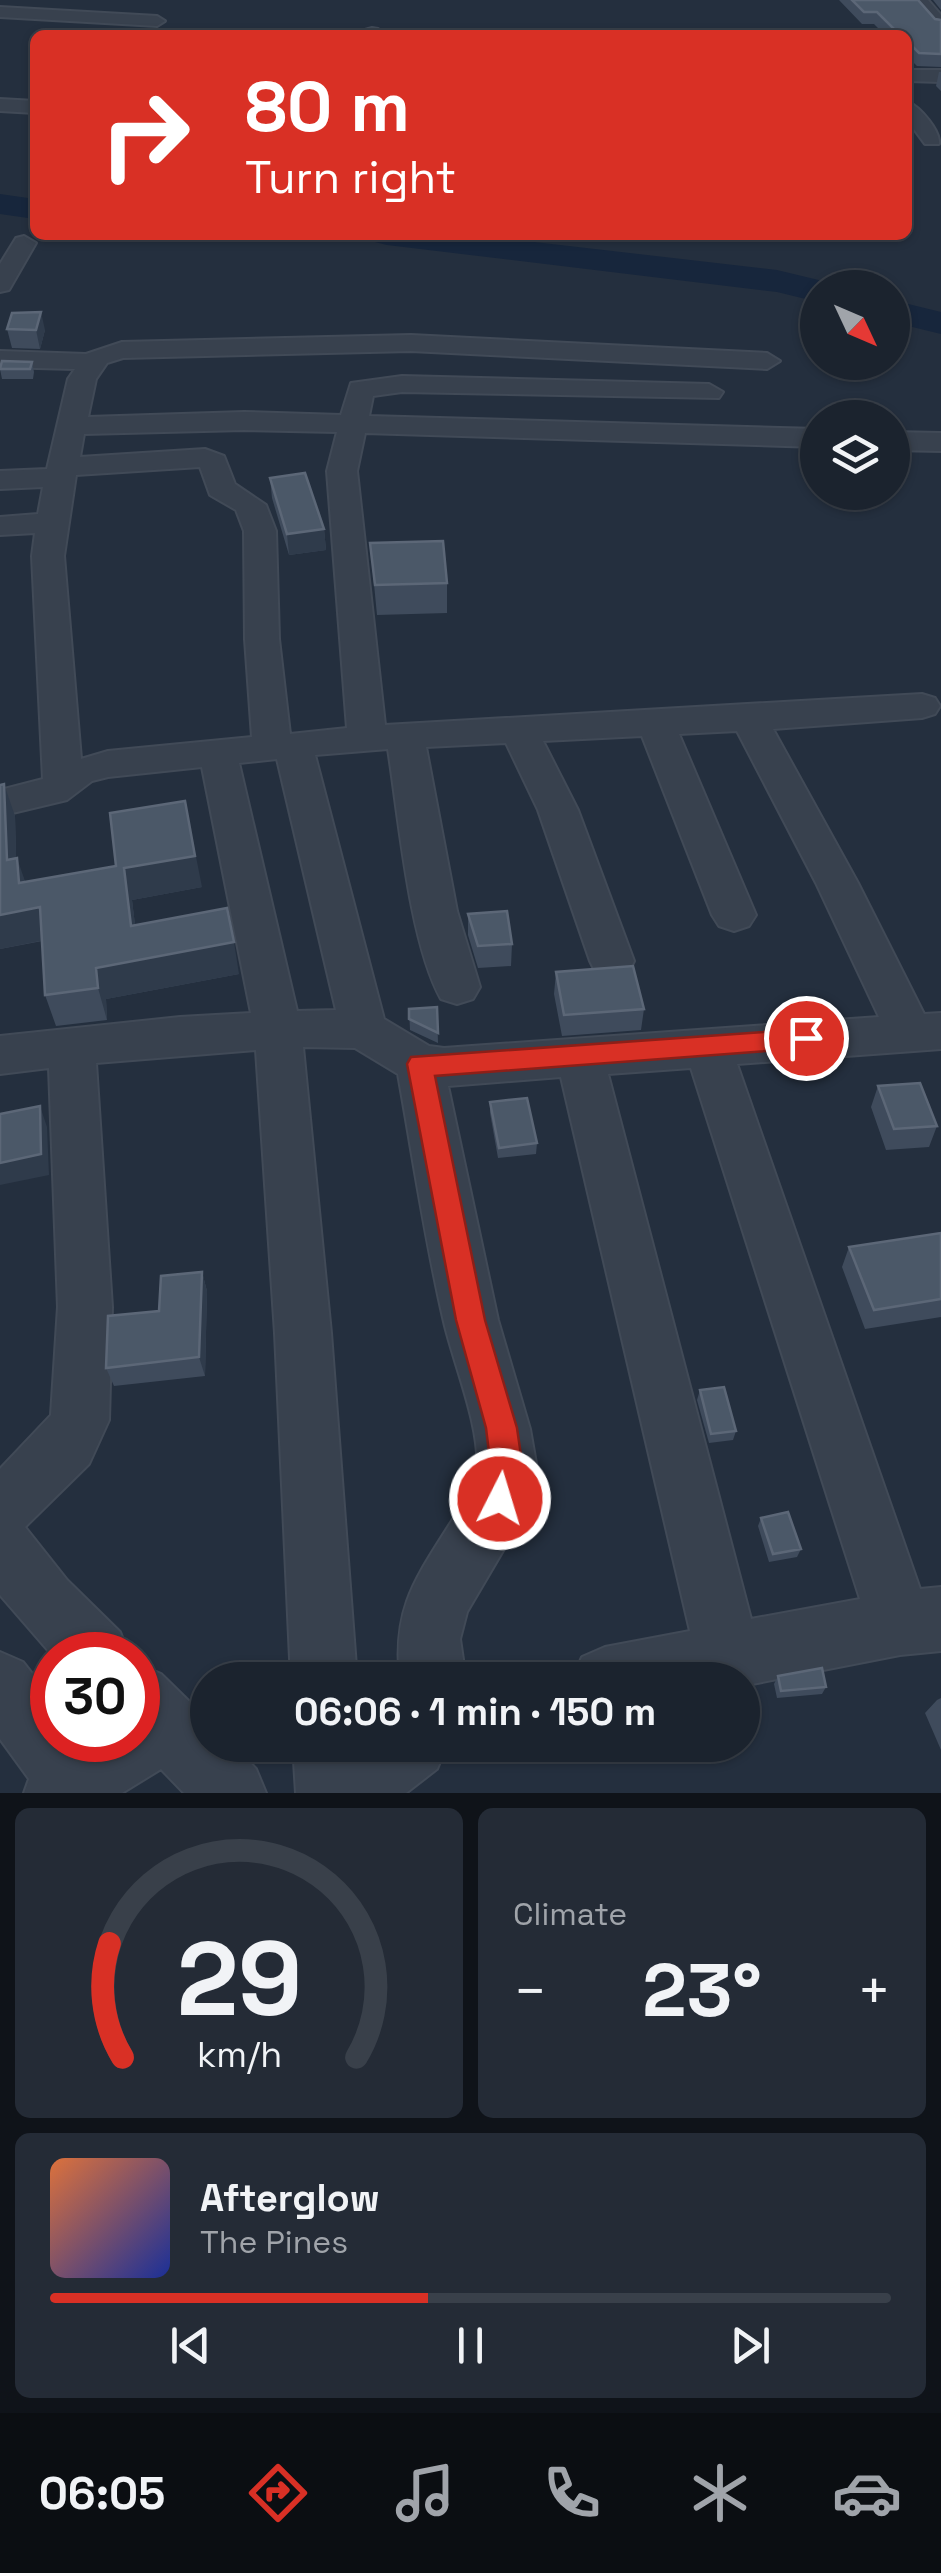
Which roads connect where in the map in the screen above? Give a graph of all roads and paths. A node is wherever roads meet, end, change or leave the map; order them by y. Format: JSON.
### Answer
{"nodes":[{"id":1,"x":42,"y":0,"type":"edge"},
{"id":2,"x":920,"y":0,"type":"edge"},
{"id":3,"x":7,"y":14,"type":"edge"},
{"id":4,"x":155,"y":19,"type":"edge"},
{"id":5,"x":941,"y":24,"type":"edge"},
{"id":6,"x":912,"y":76,"type":"edge"},
{"id":7,"x":940,"y":77,"type":"edge"},
{"id":8,"x":0,"y":87,"type":"edge"},
{"id":9,"x":30,"y":89,"type":"edge"},
{"id":10,"x":30,"y":107,"type":"edge"},
{"id":11,"x":4,"y":109,"type":"edge"},
{"id":12,"x":912,"y":113,"type":"edge"},
{"id":13,"x":932,"y":140,"type":"dead end"},
{"id":14,"x":24,"y":243,"type":"dead end"},
{"id":15,"x":0,"y":285,"type":"edge"},
{"id":16,"x":0,"y":359,"type":"edge"},
{"id":17,"x":767,"y":361,"type":"dead end"},
{"id":18,"x":93,"y":362,"type":"junction"},
{"id":19,"x":708,"y":392,"type":"dead end"},
{"id":20,"x":352,"y":423,"type":"junction"},
{"id":21,"x":71,"y":426,"type":"junction"},
{"id":22,"x":800,"y":437,"type":"edge"},
{"id":23,"x":910,"y":441,"type":"edge"},
{"id":24,"x":941,"y":442,"type":"edge"},
{"id":25,"x":61,"y":472,"type":"junction"},
{"id":26,"x":0,"y":480,"type":"edge"},
{"id":27,"x":53,"y":522,"type":"junction"},
{"id":28,"x":0,"y":526,"type":"edge"},
{"id":29,"x":922,"y":706,"type":"dead end"},
{"id":30,"x":749,"y":718,"type":"junction"},
{"id":31,"x":656,"y":723,"type":"junction"},
{"id":32,"x":518,"y":729,"type":"junction"},
{"id":33,"x":386,"y":737,"type":"junction"},
{"id":34,"x":282,"y":747,"type":"junction"},
{"id":35,"x":218,"y":753,"type":"junction"},
{"id":36,"x":63,"y":781,"type":"junction"},
{"id":37,"x":0,"y":803,"type":"edge"},
{"id":38,"x":734,"y":915,"type":"dead end"},
{"id":39,"x":612,"y":961,"type":"dead end"},
{"id":40,"x":457,"y":987,"type":"dead end"},
{"id":41,"x":278,"y":1030,"type":"junction"},
{"id":42,"x":364,"y":1030,"type":"junction"},
{"id":43,"x":926,"y":1032,"type":"edge"},
{"id":44,"x":707,"y":1046,"type":"junction"},
{"id":45,"x":72,"y":1047,"type":"junction"},
{"id":46,"x":0,"y":1055,"type":"edge"},
{"id":47,"x":580,"y":1056,"type":"junction"},
{"id":48,"x":420,"y":1064,"type":"junction"},
{"id":49,"x":0,"y":1509,"type":"edge"},
{"id":50,"x":0,"y":1545,"type":"edge"},
{"id":51,"x":920,"y":1621,"type":"edge"},
{"id":52,"x":74,"y":1632,"type":"edge"},
{"id":53,"x":728,"y":1656,"type":"junction"},
{"id":54,"x":323,"y":1662,"type":"edge"},
{"id":55,"x":431,"y":1662,"type":"edge"},
{"id":56,"x":697,"y":1662,"type":"edge"},
{"id":57,"x":0,"y":1684,"type":"edge"},
{"id":58,"x":160,"y":1720,"type":"edge"},
{"id":59,"x":95,"y":1762,"type":"edge"},
{"id":60,"x":328,"y":1762,"type":"edge"},
{"id":61,"x":391,"y":1762,"type":"edge"},
{"id":62,"x":66,"y":1788,"type":"edge"},
{"id":63,"x":232,"y":1793,"type":"edge"},
{"id":64,"x":330,"y":1793,"type":"edge"},
{"id":65,"x":351,"y":1793,"type":"edge"}],
"edges":[{"from":1,"to":4,"type":"street"},
{"from":2,"to":5,"type":"street"},
{"from":3,"to":4,"type":"street"},
{"from":6,"to":7,"type":"street"},
{"from":8,"to":9,"type":"street"},
{"from":10,"to":11,"type":"street"},
{"from":12,"to":13,"type":"street"},
{"from":14,"to":15,"type":"street"},
{"from":16,"to":18,"type":"street"},
{"from":17,"to":18,"type":"street"},
{"from":18,"to":21,"type":"street"},
{"from":19,"to":20,"type":"street"},
{"from":20,"to":21,"type":"street"},
{"from":20,"to":22,"type":"street"},
{"from":20,"to":33,"type":"street"},
{"from":21,"to":25,"type":"street"},
{"from":23,"to":24,"type":"street"},
{"from":25,"to":26,"type":"street"},
{"from":25,"to":27,"type":"street"},
{"from":25,"to":34,"type":"street"},
{"from":27,"to":28,"type":"street"},
{"from":27,"to":36,"type":"street"},
{"from":29,"to":30,"type":"street"},
{"from":30,"to":31,"type":"street"},
{"from":30,"to":43,"type":"street"},
{"from":31,"to":32,"type":"street"},
{"from":31,"to":38,"type":"street"},
{"from":32,"to":33,"type":"street"},
{"from":32,"to":39,"type":"street"},
{"from":33,"to":34,"type":"street"},
{"from":33,"to":40,"type":"street"},
{"from":34,"to":35,"type":"street"},
{"from":34,"to":42,"type":"street"},
{"from":35,"to":36,"type":"street"},
{"from":35,"to":41,"type":"street"},
{"from":36,"to":37,"type":"street"},
{"from":41,"to":42,"type":"street"},
{"from":41,"to":45,"type":"street"},
{"from":41,"to":54,"type":"street"},
{"from":42,"to":48,"type":"street"},
{"from":43,"to":44,"type":"street"},
{"from":44,"to":47,"type":"street"},
{"from":44,"to":51,"type":"street"},
{"from":45,"to":46,"type":"street"},
{"from":45,"to":49,"type":"street"},
{"from":47,"to":48,"type":"street"},
{"from":47,"to":53,"type":"street"},
{"from":48,"to":55,"type":"street"},
{"from":50,"to":52,"type":"street"},
{"from":51,"to":53,"type":"street"},
{"from":53,"to":56,"type":"street"},
{"from":57,"to":62,"type":"street"},
{"from":58,"to":63,"type":"street"},
{"from":59,"to":62,"type":"street"},
{"from":60,"to":64,"type":"street"},
{"from":61,"to":65,"type":"street"}]}
